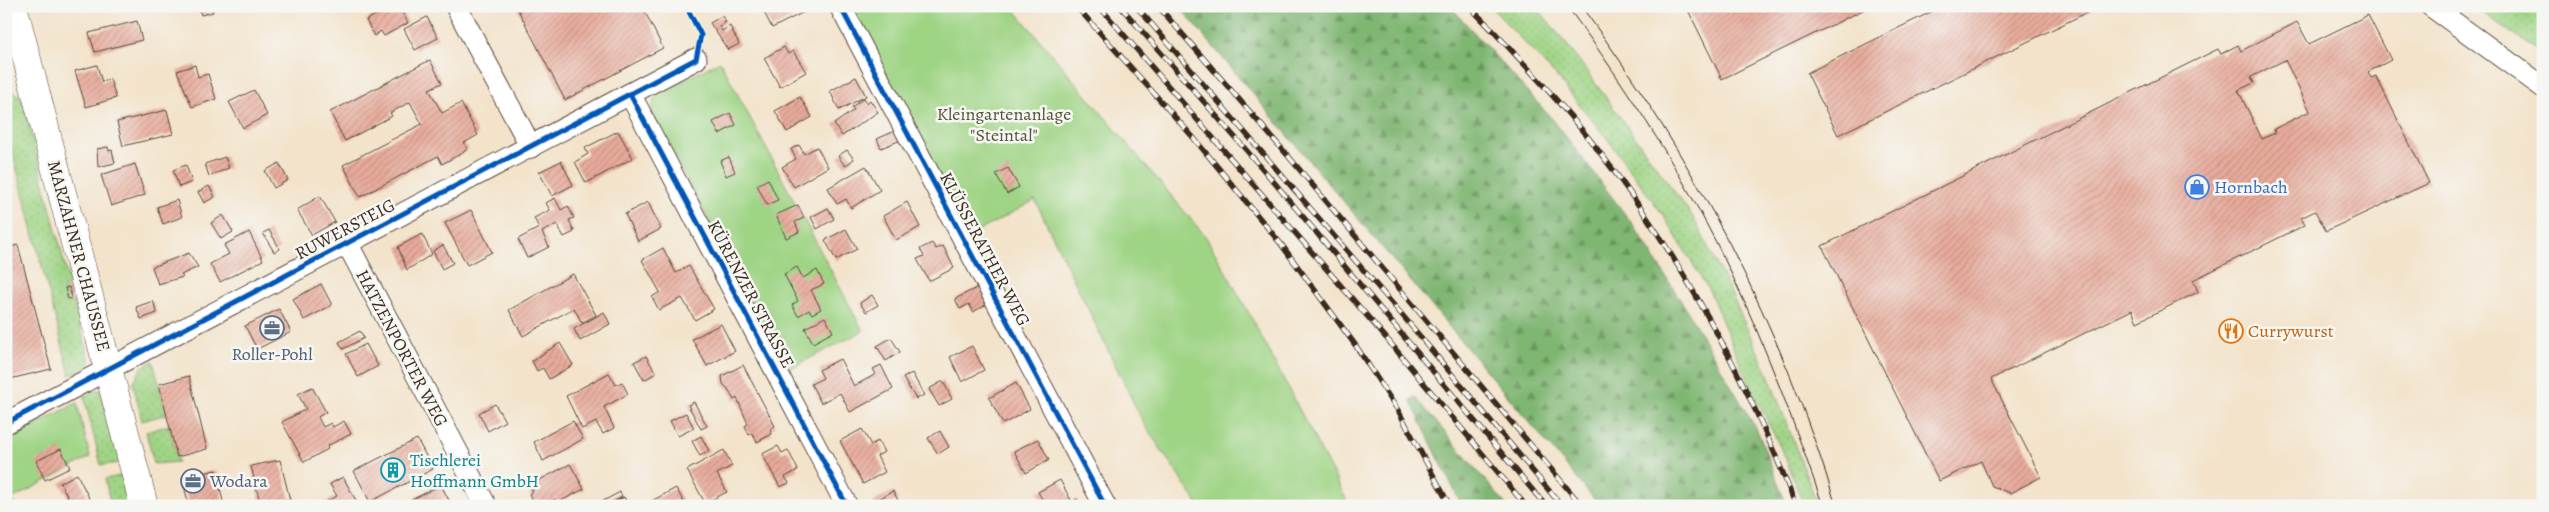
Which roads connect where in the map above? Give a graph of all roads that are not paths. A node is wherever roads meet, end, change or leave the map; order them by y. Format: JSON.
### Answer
{"nodes":[{"id":1,"x":14,"y":6,"type":"edge"},
{"id":2,"x":456,"y":6,"type":"edge"},
{"id":3,"x":840,"y":6,"type":"edge"},
{"id":4,"x":2431,"y":6,"type":"edge"},
{"id":5,"x":696,"y":59,"type":"dead end"},
{"id":6,"x":2543,"y":87,"type":"edge"},
{"id":7,"x":630,"y":94,"type":"junction"},
{"id":8,"x":531,"y":146,"type":"junction"},
{"id":9,"x":347,"y":243,"type":"junction"},
{"id":10,"x":109,"y":370,"type":"junction"},
{"id":11,"x":6,"y":423,"type":"edge"},
{"id":12,"x":144,"y":506,"type":"edge"},
{"id":13,"x":486,"y":506,"type":"edge"},
{"id":14,"x":847,"y":506,"type":"edge"},
{"id":15,"x":1105,"y":506,"type":"edge"}],
"edges":[{"from":1,"to":10,"type":"street","name":"MARZAHNER CHAUSSEE"},
{"from":2,"to":8,"type":"street"},
{"from":3,"to":15,"type":"street","name":"KLÜSSERATHER WEG"},
{"from":4,"to":6,"type":"street"},
{"from":5,"to":7,"type":"street","name":"RUWERSTEIG"},
{"from":7,"to":8,"type":"street","name":"RUWERSTEIG"},
{"from":7,"to":14,"type":"street","name":"KÜRENZER STRASSE"},
{"from":8,"to":9,"type":"street","name":"RUWERSTEIG"},
{"from":9,"to":10,"type":"street","name":"RUWERSTEIG"},
{"from":9,"to":13,"type":"street","name":"HATZENPORTER WEG"},
{"from":10,"to":11,"type":"street","name":"RUWERSTEIG"},
{"from":10,"to":12,"type":"street","name":"MARZAHNER CHAUSSEE"}]}
